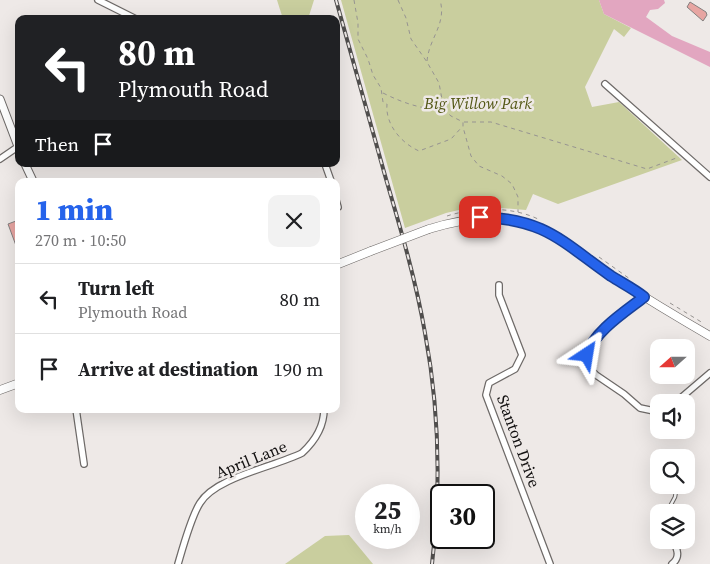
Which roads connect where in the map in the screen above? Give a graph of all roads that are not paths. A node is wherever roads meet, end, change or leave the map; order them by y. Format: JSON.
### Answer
{"nodes":[{"id":1,"x":98,"y":0,"type":"edge"},
{"id":2,"x":128,"y":15,"type":"edge"},
{"id":3,"x":605,"y":84,"type":"dead end"},
{"id":4,"x":0,"y":100,"type":"edge"},
{"id":5,"x":15,"y":139,"type":"edge"},
{"id":6,"x":15,"y":149,"type":"edge"},
{"id":7,"x":0,"y":159,"type":"edge"},
{"id":8,"x":710,"y":177,"type":"edge"},
{"id":9,"x":340,"y":263,"type":"edge"},
{"id":10,"x":499,"y":285,"type":"dead end"},
{"id":11,"x":644,"y":297,"type":"junction"},
{"id":12,"x":710,"y":336,"type":"edge"},
{"id":13,"x":710,"y":373,"type":"edge"},
{"id":14,"x":15,"y":384,"type":"edge"},
{"id":15,"x":0,"y":390,"type":"edge"},
{"id":16,"x":685,"y":394,"type":"edge"},
{"id":17,"x":650,"y":411,"type":"edge"},
{"id":18,"x":77,"y":413,"type":"edge"},
{"id":19,"x":323,"y":413,"type":"edge"},
{"id":20,"x":84,"y":464,"type":"dead end"},
{"id":21,"x":676,"y":549,"type":"edge"},
{"id":22,"x":178,"y":564,"type":"edge"},
{"id":23,"x":550,"y":564,"type":"edge"},
{"id":24,"x":672,"y":564,"type":"edge"}],
"edges":[{"from":1,"to":2,"type":"street"},
{"from":3,"to":8,"type":"street"},
{"from":4,"to":5,"type":"street"},
{"from":6,"to":7,"type":"street"},
{"from":9,"to":11,"type":"main road","bridge":true},
{"from":10,"to":23,"type":"street","name":"Stanton Drive"},
{"from":11,"to":12,"type":"main road"},
{"from":11,"to":17,"type":"street"},
{"from":13,"to":16,"type":"street"},
{"from":14,"to":15,"type":"main road"},
{"from":18,"to":20,"type":"street"},
{"from":19,"to":22,"type":"street","name":"April Lane"},
{"from":21,"to":24,"type":"street"}]}
